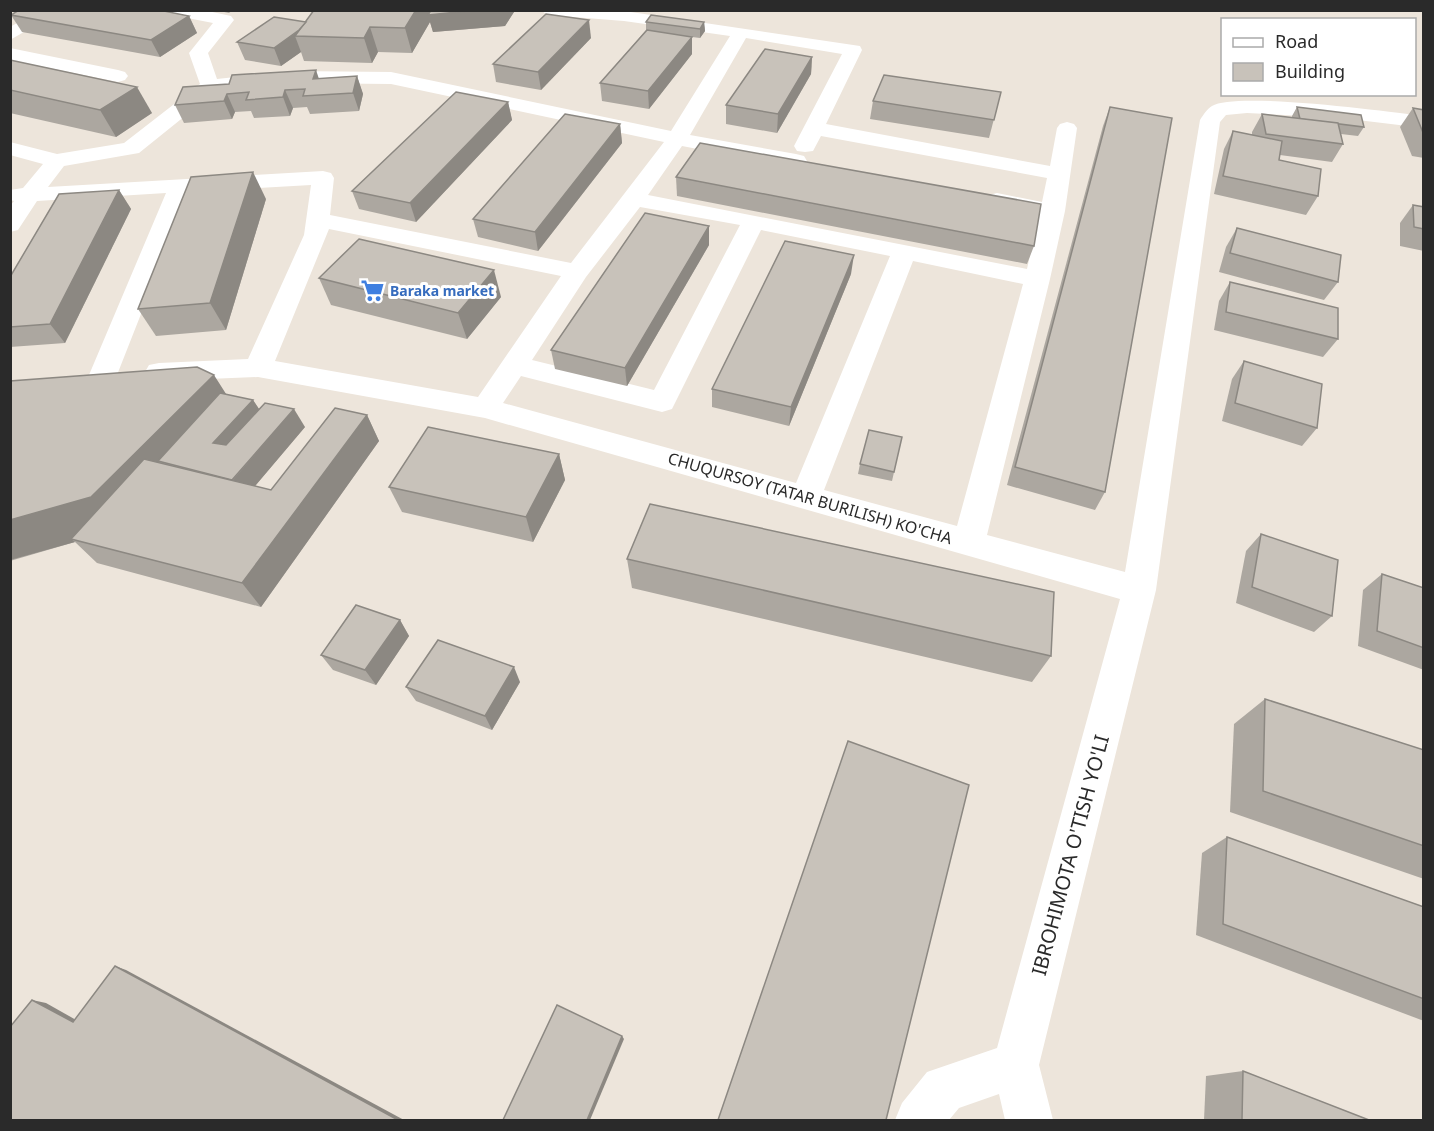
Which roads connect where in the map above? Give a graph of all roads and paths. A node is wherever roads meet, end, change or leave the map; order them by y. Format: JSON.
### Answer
{"nodes":[{"id":1,"x":54,"y":10,"type":"edge"},
{"id":2,"x":174,"y":10,"type":"edge"},
{"id":3,"x":548,"y":10,"type":"edge"},
{"id":4,"x":741,"y":32,"type":"junction"},
{"id":5,"x":10,"y":35,"type":"edge"},
{"id":6,"x":10,"y":54,"type":"edge"},
{"id":7,"x":118,"y":76,"type":"dead end"},
{"id":8,"x":210,"y":86,"type":"junction"},
{"id":9,"x":1424,"y":122,"type":"edge"},
{"id":10,"x":814,"y":128,"type":"junction"},
{"id":11,"x":1067,"y":128,"type":"dead end"},
{"id":12,"x":677,"y":139,"type":"junction"},
{"id":13,"x":10,"y":148,"type":"edge"},
{"id":14,"x":57,"y":161,"type":"junction"},
{"id":15,"x":798,"y":161,"type":"junction"},
{"id":16,"x":821,"y":166,"type":"edge"},
{"id":17,"x":1059,"y":174,"type":"junction"},
{"id":18,"x":181,"y":185,"type":"junction"},
{"id":19,"x":20,"y":195,"type":"edge"},
{"id":20,"x":972,"y":195,"type":"edge"},
{"id":21,"x":634,"y":199,"type":"junction"},
{"id":22,"x":1053,"y":211,"type":"junction"},
{"id":23,"x":318,"y":220,"type":"junction"},
{"id":24,"x":754,"y":221,"type":"junction"},
{"id":25,"x":10,"y":225,"type":"edge"},
{"id":26,"x":904,"y":252,"type":"junction"},
{"id":27,"x":576,"y":272,"type":"junction"},
{"id":28,"x":1037,"y":279,"type":"junction"},
{"id":29,"x":514,"y":365,"type":"junction"},
{"id":30,"x":258,"y":368,"type":"junction"},
{"id":31,"x":485,"y":408,"type":"junction"},
{"id":32,"x":806,"y":497,"type":"junction"},
{"id":33,"x":969,"y":543,"type":"junction"},
{"id":34,"x":1139,"y":590,"type":"junction"},
{"id":35,"x":1016,"y":1065,"type":"junction"},
{"id":36,"x":919,"y":1120,"type":"edge"},
{"id":37,"x":1029,"y":1120,"type":"edge"}],
"edges":[{"from":1,"to":5,"type":"street"},
{"from":2,"to":8,"type":"street"},
{"from":3,"to":4,"type":"street"},
{"from":4,"to":10,"type":"street"},
{"from":4,"to":12,"type":"street"},
{"from":6,"to":7,"type":"street"},
{"from":8,"to":12,"type":"street"},
{"from":8,"to":14,"type":"street"},
{"from":9,"to":34,"type":"street"},
{"from":10,"to":15,"type":"street"},
{"from":10,"to":17,"type":"street"},
{"from":11,"to":17,"type":"street"},
{"from":12,"to":15,"type":"street"},
{"from":12,"to":21,"type":"street"},
{"from":13,"to":14,"type":"street"},
{"from":14,"to":19,"type":"street"},
{"from":15,"to":16,"type":"street"},
{"from":17,"to":22,"type":"street"},
{"from":18,"to":19,"type":"street"},
{"from":18,"to":23,"type":"street"},
{"from":18,"to":30,"type":"street","name":"CHUQURSOY (TATAR BURILISH) KO'CHA"},
{"from":19,"to":25,"type":"street"},
{"from":20,"to":22,"type":"street"},
{"from":21,"to":24,"type":"street"},
{"from":21,"to":27,"type":"street"},
{"from":22,"to":28,"type":"street"},
{"from":23,"to":27,"type":"street"},
{"from":23,"to":30,"type":"street"},
{"from":24,"to":26,"type":"street"},
{"from":24,"to":29,"type":"street"},
{"from":26,"to":28,"type":"street"},
{"from":26,"to":32,"type":"street"},
{"from":27,"to":29,"type":"street"},
{"from":28,"to":33,"type":"street"},
{"from":29,"to":31,"type":"street"},
{"from":30,"to":31,"type":"street","name":"CHUQURSOY (TATAR BURILISH) KO'CHA"},
{"from":31,"to":32,"type":"street","name":"CHUQURSOY (TATAR BURILISH) KO'CHA"},
{"from":32,"to":33,"type":"street","name":"CHUQURSOY (TATAR BURILISH) KO'CHA"},
{"from":33,"to":34,"type":"street","name":"CHUQURSOY (TATAR BURILISH) KO'CHA"},
{"from":34,"to":35,"type":"street","name":"IBROHIMOTA O'TISH YO'LI"},
{"from":35,"to":36,"type":"street"},
{"from":35,"to":37,"type":"street","name":"IBROHIMOTA O'TISH YO'LI"}]}
